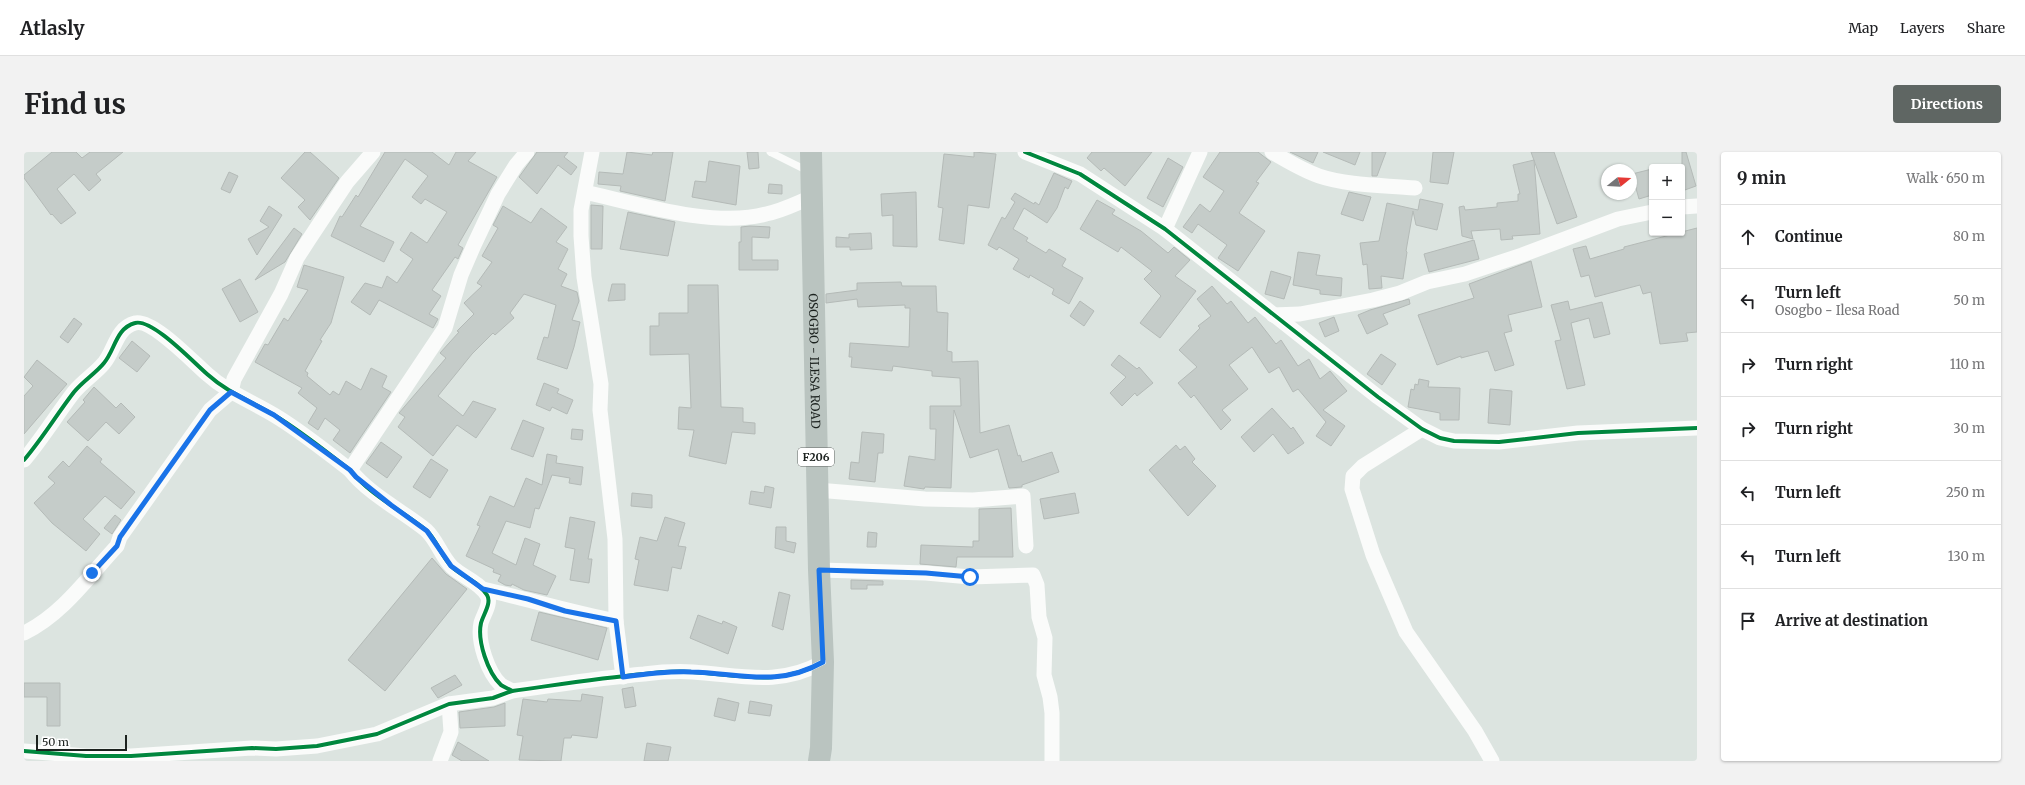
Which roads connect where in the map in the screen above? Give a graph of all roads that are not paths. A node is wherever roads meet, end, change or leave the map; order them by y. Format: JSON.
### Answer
{"nodes":[{"id":1,"x":372,"y":152,"type":"edge"},
{"id":2,"x":527,"y":152,"type":"edge"},
{"id":3,"x":592,"y":152,"type":"edge"},
{"id":4,"x":770,"y":152,"type":"edge"},
{"id":5,"x":1025,"y":152,"type":"edge"},
{"id":6,"x":1200,"y":152,"type":"edge"},
{"id":7,"x":1272,"y":152,"type":"edge"},
{"id":8,"x":811,"y":162,"type":"edge"},
{"id":9,"x":1415,"y":188,"type":"dead end"},
{"id":10,"x":585,"y":192,"type":"junction"},
{"id":11,"x":812,"y":197,"type":"junction"},
{"id":12,"x":1697,"y":206,"type":"edge"},
{"id":13,"x":1685,"y":207,"type":"edge"},
{"id":14,"x":1649,"y":213,"type":"edge"},
{"id":15,"x":1165,"y":229,"type":"junction"},
{"id":16,"x":1273,"y":315,"type":"junction"},
{"id":17,"x":231,"y":392,"type":"junction"},
{"id":18,"x":1697,"y":428,"type":"edge"},
{"id":19,"x":1422,"y":429,"type":"junction"},
{"id":20,"x":24,"y":460,"type":"edge"},
{"id":21,"x":350,"y":470,"type":"junction"},
{"id":22,"x":817,"y":490,"type":"junction"},
{"id":23,"x":1026,"y":546,"type":"dead end"},
{"id":24,"x":819,"y":570,"type":"junction"},
{"id":25,"x":483,"y":589,"type":"junction"},
{"id":26,"x":616,"y":621,"type":"junction"},
{"id":27,"x":24,"y":633,"type":"edge"},
{"id":28,"x":823,"y":662,"type":"junction"},
{"id":29,"x":623,"y":677,"type":"junction"},
{"id":30,"x":512,"y":691,"type":"junction"},
{"id":31,"x":449,"y":704,"type":"junction"},
{"id":32,"x":24,"y":751,"type":"edge"},
{"id":33,"x":275,"y":755,"type":"edge"},
{"id":34,"x":175,"y":757,"type":"edge"},
{"id":35,"x":440,"y":761,"type":"edge"},
{"id":36,"x":819,"y":761,"type":"edge"},
{"id":37,"x":1052,"y":761,"type":"edge"},
{"id":38,"x":1492,"y":761,"type":"edge"}],
"edges":[{"from":1,"to":17,"type":"street"},
{"from":2,"to":21,"type":"street"},
{"from":3,"to":10,"type":"street"},
{"from":4,"to":8,"type":"lane"},
{"from":5,"to":15,"type":"street"},
{"from":6,"to":15,"type":"street"},
{"from":7,"to":9,"type":"street"},
{"from":8,"to":11,"type":"main road","name":"OSOGBO - ILESA ROAD","number":"F206"},
{"from":10,"to":11,"type":"street"},
{"from":10,"to":26,"type":"street"},
{"from":11,"to":22,"type":"main road","name":"OSOGBO - ILESA ROAD","number":"F206"},
{"from":12,"to":13,"type":"street"},
{"from":14,"to":16,"type":"street"},
{"from":15,"to":16,"type":"street"},
{"from":16,"to":19,"type":"street"},
{"from":17,"to":20,"type":"street"},
{"from":17,"to":21,"type":"street"},
{"from":17,"to":27,"type":"street"},
{"from":18,"to":19,"type":"street"},
{"from":19,"to":38,"type":"street"},
{"from":21,"to":25,"type":"street"},
{"from":22,"to":23,"type":"street"},
{"from":22,"to":24,"type":"main road","name":"OSOGBO - ILESA ROAD","number":"F206"},
{"from":24,"to":28,"type":"main road","name":"OSOGBO - ILESA ROAD","number":"F206"},
{"from":24,"to":37,"type":"street"},
{"from":25,"to":26,"type":"street"},
{"from":25,"to":30,"type":"street"},
{"from":26,"to":29,"type":"street"},
{"from":28,"to":29,"type":"street"},
{"from":28,"to":36,"type":"main road","name":"OSOGBO - ILESA ROAD","number":"F206"},
{"from":29,"to":30,"type":"street"},
{"from":30,"to":31,"type":"street"},
{"from":31,"to":33,"type":"street"},
{"from":31,"to":35,"type":"street"},
{"from":32,"to":34,"type":"street"},
{"from":33,"to":34,"type":"street"}]}
